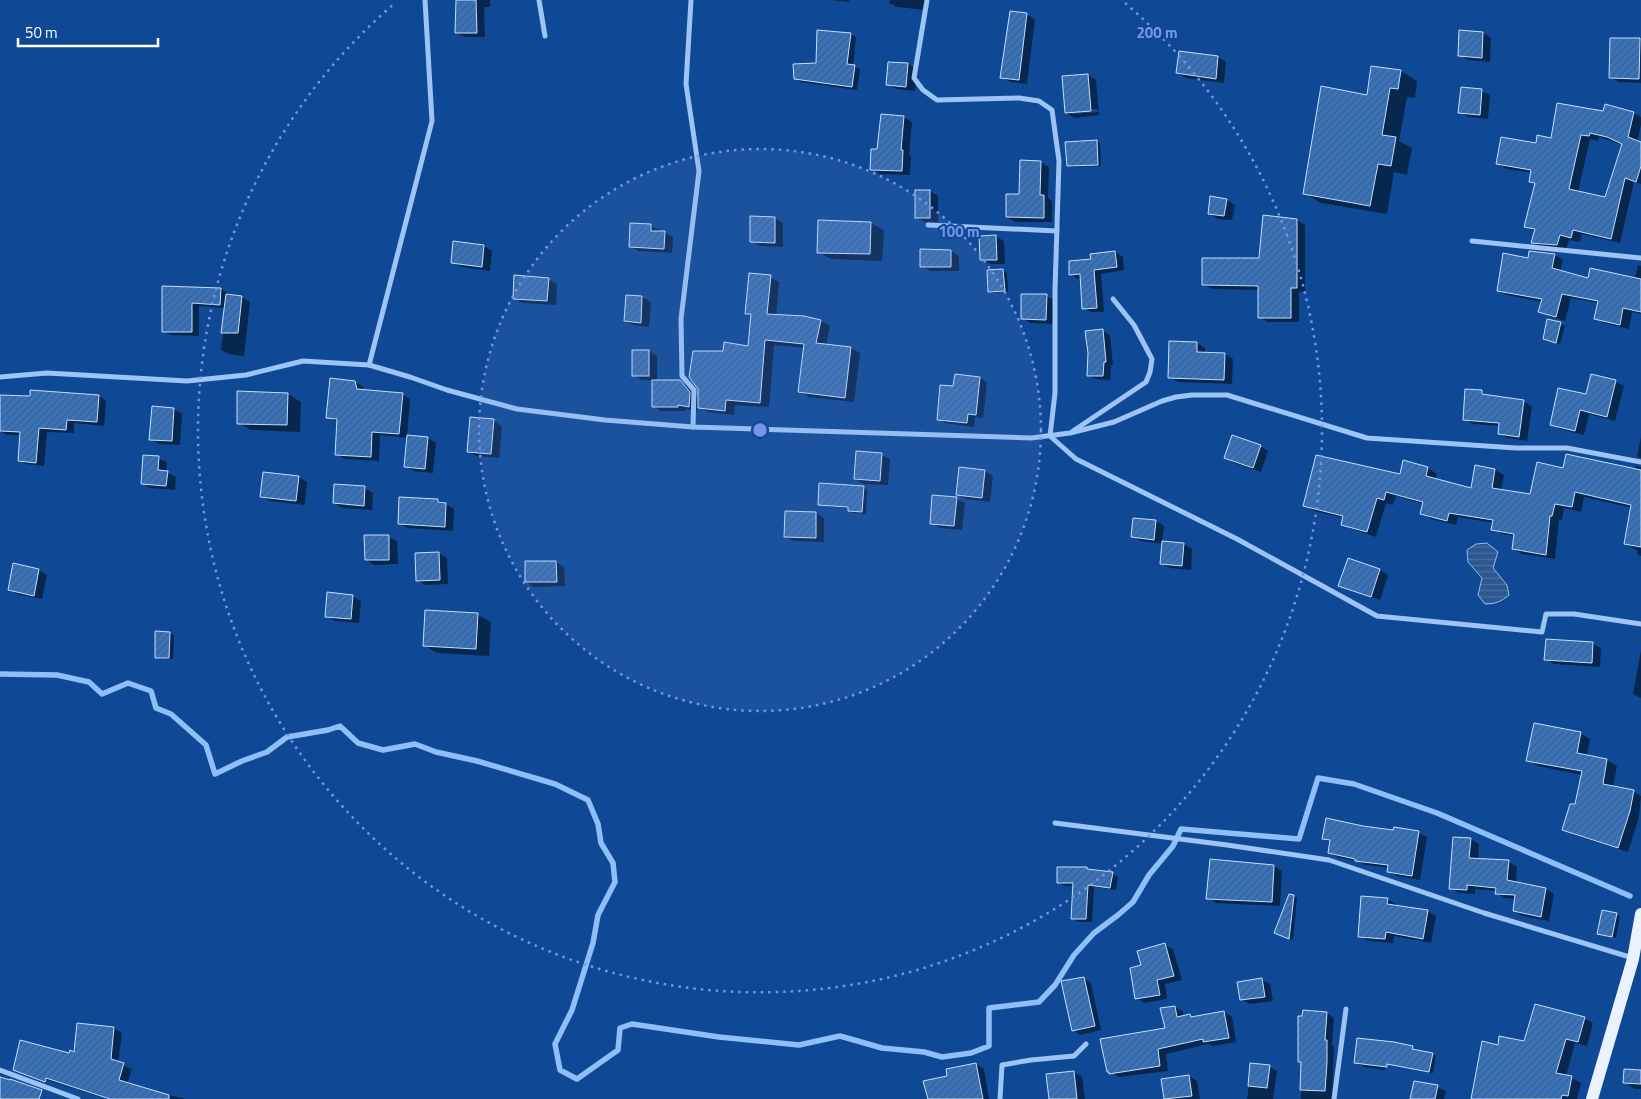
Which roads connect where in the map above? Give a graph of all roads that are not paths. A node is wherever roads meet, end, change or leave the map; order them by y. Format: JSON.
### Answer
{"nodes":[{"id":1,"x":425,"y":0,"type":"edge"},
{"id":2,"x":539,"y":0,"type":"edge"},
{"id":3,"x":691,"y":0,"type":"edge"},
{"id":4,"x":927,"y":0,"type":"edge"},
{"id":5,"x":545,"y":36,"type":"dead end"},
{"id":6,"x":928,"y":224,"type":"dead end"},
{"id":7,"x":1057,"y":231,"type":"junction"},
{"id":8,"x":1472,"y":241,"type":"dead end"},
{"id":9,"x":1641,"y":258,"type":"edge"},
{"id":10,"x":1113,"y":299,"type":"dead end"},
{"id":11,"x":369,"y":365,"type":"junction"},
{"id":12,"x":0,"y":376,"type":"edge"},
{"id":13,"x":693,"y":427,"type":"junction"},
{"id":14,"x":1070,"y":433,"type":"junction"},
{"id":15,"x":1050,"y":436,"type":"junction"},
{"id":16,"x":1641,"y":462,"type":"edge"},
{"id":17,"x":1641,"y":624,"type":"edge"},
{"id":18,"x":1055,"y":823,"type":"dead end"},
{"id":19,"x":1641,"y":914,"type":"edge"},
{"id":20,"x":1633,"y":959,"type":"junction"},
{"id":21,"x":1346,"y":1009,"type":"dead end"},
{"id":22,"x":1086,"y":1044,"type":"dead end"},
{"id":23,"x":0,"y":1070,"type":"edge"},
{"id":24,"x":78,"y":1099,"type":"edge"},
{"id":25,"x":1000,"y":1099,"type":"edge"},
{"id":26,"x":1334,"y":1099,"type":"edge"},
{"id":27,"x":1592,"y":1099,"type":"edge"}],
"edges":[{"from":1,"to":11,"type":"street"},
{"from":2,"to":5,"type":"street"},
{"from":3,"to":13,"type":"street"},
{"from":4,"to":7,"type":"street"},
{"from":6,"to":7,"type":"street"},
{"from":7,"to":15,"type":"street"},
{"from":8,"to":9,"type":"street"},
{"from":10,"to":14,"type":"street"},
{"from":11,"to":12,"type":"street"},
{"from":11,"to":13,"type":"street"},
{"from":13,"to":15,"type":"street"},
{"from":14,"to":15,"type":"street"},
{"from":14,"to":16,"type":"street"},
{"from":15,"to":17,"type":"street"},
{"from":18,"to":20,"type":"street"},
{"from":19,"to":20,"type":"main road"},
{"from":20,"to":27,"type":"main road"},
{"from":21,"to":26,"type":"street"},
{"from":22,"to":25,"type":"street"},
{"from":23,"to":24,"type":"street"}]}
